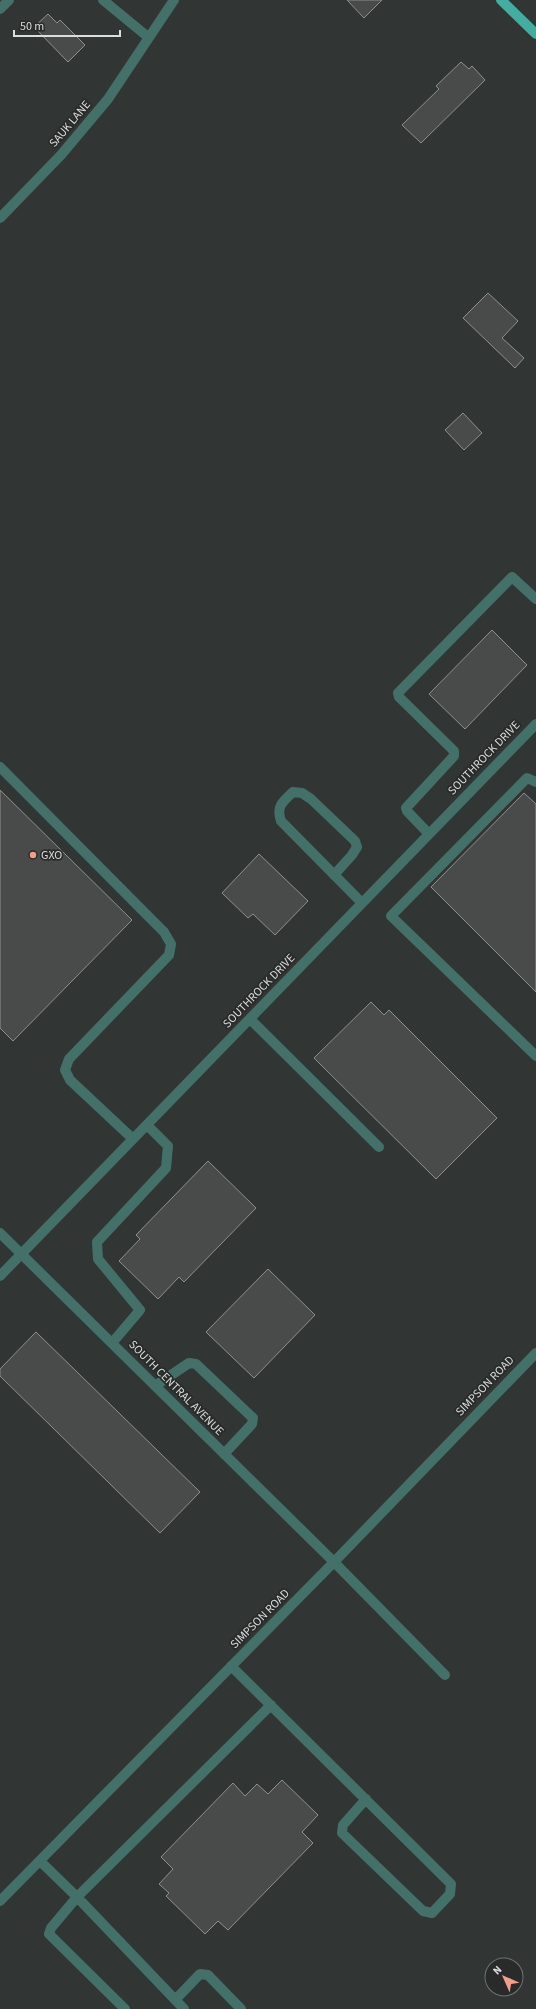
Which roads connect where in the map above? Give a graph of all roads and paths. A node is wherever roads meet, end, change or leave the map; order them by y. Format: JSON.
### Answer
{"nodes":[{"id":1,"x":9,"y":0,"type":"edge"},
{"id":2,"x":103,"y":0,"type":"edge"},
{"id":3,"x":174,"y":0,"type":"edge"},
{"id":4,"x":501,"y":0,"type":"edge"},
{"id":5,"x":0,"y":9,"type":"edge"},
{"id":6,"x":536,"y":34,"type":"edge"},
{"id":7,"x":148,"y":37,"type":"junction"},
{"id":8,"x":0,"y":218,"type":"edge"},
{"id":9,"x":536,"y":599,"type":"edge"},
{"id":10,"x":536,"y":724,"type":"edge"},
{"id":11,"x":0,"y":767,"type":"edge"},
{"id":12,"x":536,"y":782,"type":"edge"},
{"id":13,"x":429,"y":834,"type":"junction"},
{"id":14,"x":334,"y":875,"type":"junction"},
{"id":15,"x":362,"y":903,"type":"junction"},
{"id":16,"x":250,"y":1019,"type":"junction"},
{"id":17,"x":536,"y":1056,"type":"edge"},
{"id":18,"x":147,"y":1125,"type":"junction"},
{"id":19,"x":133,"y":1139,"type":"junction"},
{"id":20,"x":379,"y":1147,"type":"dead end"},
{"id":21,"x":0,"y":1233,"type":"edge"},
{"id":22,"x":22,"y":1254,"type":"junction"},
{"id":23,"x":0,"y":1276,"type":"edge"},
{"id":24,"x":112,"y":1343,"type":"junction"},
{"id":25,"x":536,"y":1353,"type":"edge"},
{"id":26,"x":155,"y":1386,"type":"junction"},
{"id":27,"x":224,"y":1454,"type":"junction"},
{"id":28,"x":334,"y":1562,"type":"junction"},
{"id":29,"x":231,"y":1666,"type":"junction"},
{"id":30,"x":445,"y":1675,"type":"dead end"},
{"id":31,"x":271,"y":1706,"type":"junction"},
{"id":32,"x":366,"y":1799,"type":"junction"},
{"id":33,"x":40,"y":1861,"type":"junction"},
{"id":34,"x":0,"y":1886,"type":"edge"},
{"id":35,"x":8,"y":1894,"type":"junction"},
{"id":36,"x":77,"y":1897,"type":"junction"},
{"id":37,"x":0,"y":1902,"type":"edge"},
{"id":38,"x":175,"y":2000,"type":"junction"},
{"id":39,"x":125,"y":2009,"type":"edge"},
{"id":40,"x":184,"y":2009,"type":"edge"},
{"id":41,"x":241,"y":2009,"type":"edge"}],
"edges":[{"from":1,"to":5,"type":"street"},
{"from":2,"to":7,"type":"street"},
{"from":3,"to":7,"type":"street","name":"SAUK LANE"},
{"from":4,"to":6,"type":"main road"},
{"from":7,"to":8,"type":"street","name":"SAUK LANE"},
{"from":9,"to":13,"type":"street"},
{"from":10,"to":13,"type":"street","name":"SOUTHROCK DRIVE"},
{"from":11,"to":19,"type":"street"},
{"from":12,"to":17,"type":"street"},
{"from":13,"to":15,"type":"street","name":"SOUTHROCK DRIVE"},
{"from":14,"to":14,"type":"street"},
{"from":14,"to":15,"type":"street"},
{"from":15,"to":16,"type":"street","name":"SOUTHROCK DRIVE"},
{"from":16,"to":18,"type":"street","name":"SOUTHROCK DRIVE"},
{"from":16,"to":20,"type":"street"},
{"from":18,"to":19,"type":"street","name":"SOUTHROCK DRIVE"},
{"from":18,"to":24,"type":"street"},
{"from":19,"to":22,"type":"street","name":"SOUTHROCK DRIVE"},
{"from":21,"to":22,"type":"street","name":"SOUTH CENTRAL AVENUE"},
{"from":22,"to":23,"type":"street","name":"SOUTHROCK DRIVE"},
{"from":22,"to":24,"type":"street","name":"SOUTH CENTRAL AVENUE"},
{"from":24,"to":26,"type":"street","name":"SOUTH CENTRAL AVENUE"},
{"from":25,"to":28,"type":"street","name":"SIMPSON ROAD"},
{"from":26,"to":27,"type":"street","name":"SOUTH CENTRAL AVENUE"},
{"from":26,"to":27,"type":"street"},
{"from":27,"to":28,"type":"street","name":"SOUTH CENTRAL AVENUE"},
{"from":28,"to":29,"type":"street","name":"SIMPSON ROAD"},
{"from":28,"to":30,"type":"street","name":"SOUTH CENTRAL AVENUE"},
{"from":29,"to":31,"type":"street"},
{"from":29,"to":33,"type":"street","name":"SIMPSON ROAD"},
{"from":31,"to":32,"type":"street"},
{"from":31,"to":36,"type":"street"},
{"from":32,"to":32,"type":"street"},
{"from":33,"to":35,"type":"street","name":"SIMPSON ROAD"},
{"from":33,"to":36,"type":"street"},
{"from":34,"to":35,"type":"street"},
{"from":35,"to":37,"type":"street","name":"SIMPSON ROAD"},
{"from":36,"to":38,"type":"street"},
{"from":36,"to":39,"type":"street"},
{"from":38,"to":40,"type":"street"},
{"from":38,"to":41,"type":"street"}]}
